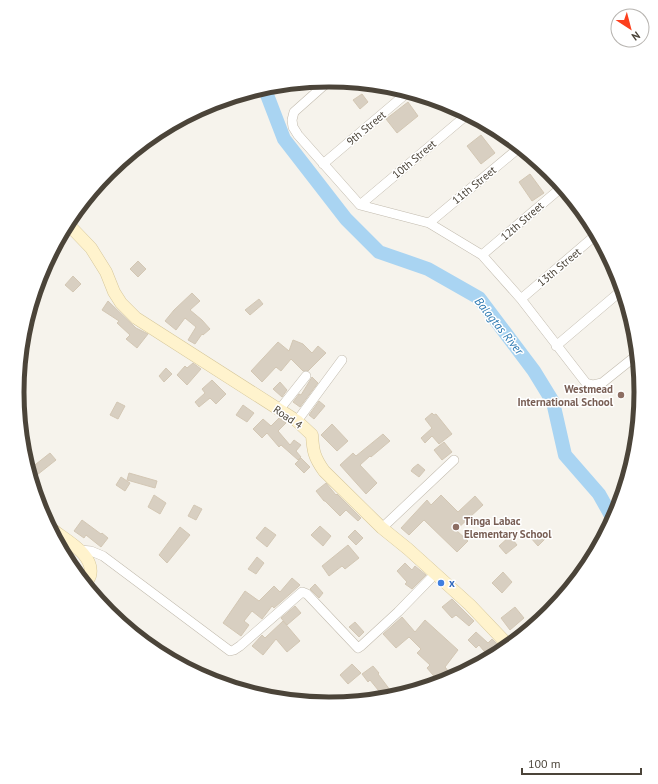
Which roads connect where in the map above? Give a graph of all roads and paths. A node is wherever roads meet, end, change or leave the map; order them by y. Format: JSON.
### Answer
{"nodes":[{"id":1,"x":322,"y":87,"type":"edge"},
{"id":2,"x":403,"y":96,"type":"edge"},
{"id":3,"x":463,"y":118,"type":"edge"},
{"id":4,"x":516,"y":151,"type":"edge"},
{"id":5,"x":323,"y":164,"type":"junction"},
{"id":6,"x":558,"y":191,"type":"edge"},
{"id":7,"x":360,"y":204,"type":"junction"},
{"id":8,"x":428,"y":223,"type":"junction"},
{"id":9,"x":72,"y":228,"type":"edge"},
{"id":10,"x":592,"y":238,"type":"edge"},
{"id":11,"x":482,"y":255,"type":"junction"},
{"id":12,"x":618,"y":294,"type":"edge"},
{"id":13,"x":520,"y":299,"type":"junction"},
{"id":14,"x":556,"y":346,"type":"junction"},
{"id":15,"x":632,"y":359,"type":"edge"},
{"id":16,"x":342,"y":360,"type":"dead end"},
{"id":17,"x":306,"y":376,"type":"dead end"},
{"id":18,"x":279,"y":410,"type":"junction"},
{"id":19,"x":297,"y":421,"type":"junction"},
{"id":20,"x":454,"y":460,"type":"dead end"},
{"id":21,"x":382,"y":528,"type":"junction"},
{"id":22,"x":60,"y":536,"type":"edge"},
{"id":23,"x":80,"y":550,"type":"junction"},
{"id":24,"x":435,"y":574,"type":"junction"},
{"id":25,"x":88,"y":579,"type":"edge"},
{"id":26,"x":504,"y":642,"type":"edge"}],
"edges":[{"from":1,"to":5,"type":"street"},
{"from":2,"to":5,"type":"street","name":"9th Street"},
{"from":3,"to":7,"type":"street","name":"10th Street"},
{"from":4,"to":8,"type":"street","name":"11th Street"},
{"from":5,"to":7,"type":"street"},
{"from":6,"to":11,"type":"street","name":"12th Street"},
{"from":7,"to":8,"type":"street"},
{"from":8,"to":11,"type":"street"},
{"from":9,"to":18,"type":"street","name":"Road 4"},
{"from":10,"to":13,"type":"street","name":"13th Street"},
{"from":11,"to":13,"type":"street"},
{"from":12,"to":14,"type":"street"},
{"from":13,"to":14,"type":"street"},
{"from":14,"to":15,"type":"street"},
{"from":16,"to":19,"type":"street"},
{"from":17,"to":18,"type":"street"},
{"from":18,"to":19,"type":"street","name":"Road 4"},
{"from":19,"to":21,"type":"street","name":"Road 4"},
{"from":20,"to":21,"type":"street"},
{"from":21,"to":24,"type":"street","name":"Road 4"},
{"from":22,"to":23,"type":"street"},
{"from":23,"to":24,"type":"street"},
{"from":23,"to":25,"type":"street"},
{"from":24,"to":26,"type":"street","name":"Road 4"}]}
